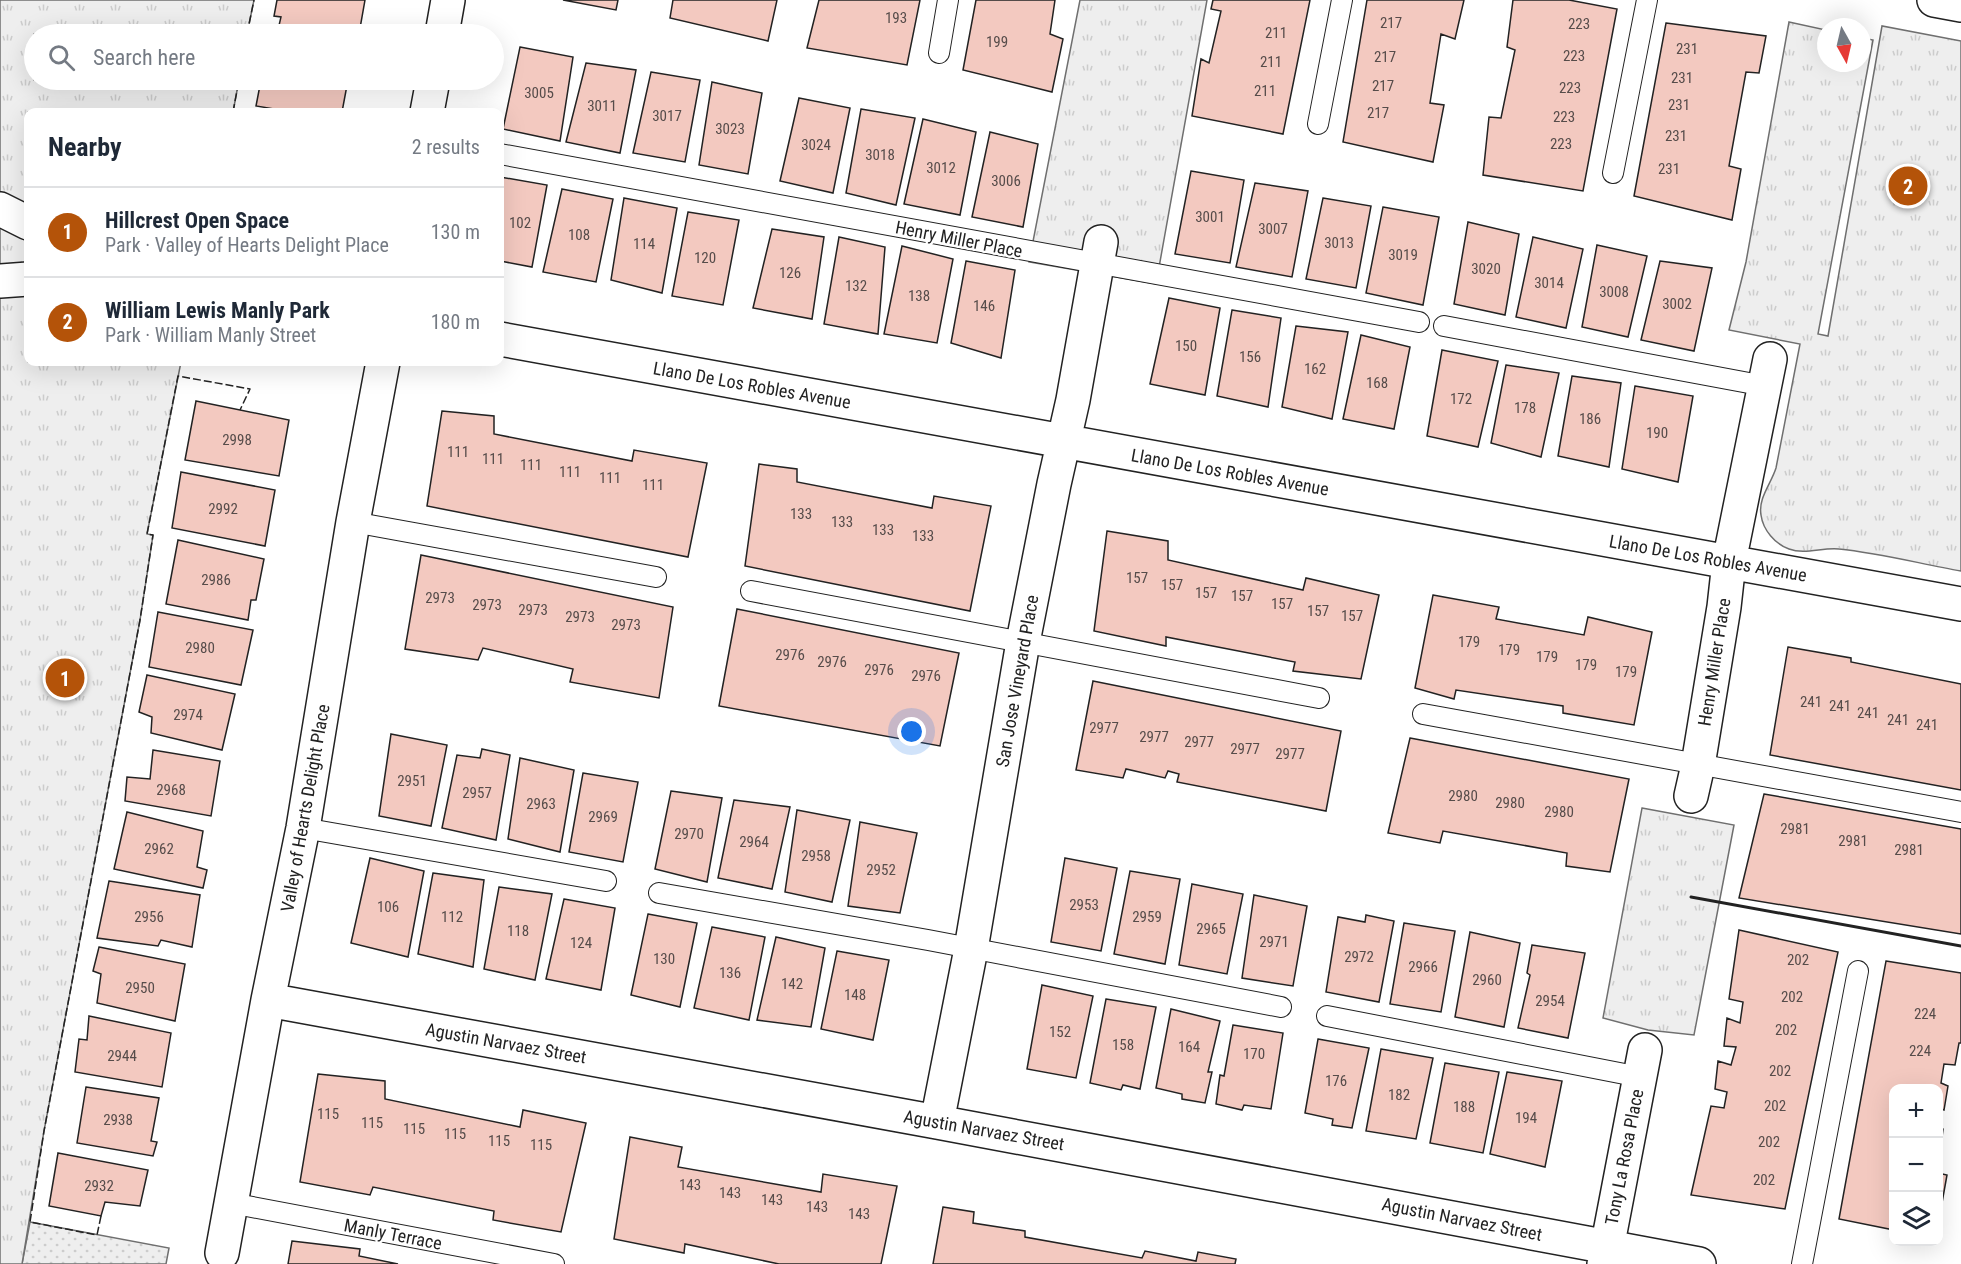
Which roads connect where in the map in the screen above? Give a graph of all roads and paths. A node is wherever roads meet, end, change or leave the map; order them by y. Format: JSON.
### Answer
{"nodes":[{"id":1,"x":448,"y":0,"type":"edge"},
{"id":2,"x":948,"y":0,"type":"edge"},
{"id":3,"x":1342,"y":0,"type":"edge"},
{"id":4,"x":1647,"y":0,"type":"edge"},
{"id":5,"x":1934,"y":0,"type":"edge"},
{"id":6,"x":1961,"y":5,"type":"edge"},
{"id":7,"x":443,"y":24,"type":"edge"},
{"id":8,"x":939,"y":54,"type":"dead end"},
{"id":9,"x":431,"y":90,"type":"edge"},
{"id":10,"x":428,"y":108,"type":"edge"},
{"id":11,"x":1317,"y":124,"type":"dead end"},
{"id":12,"x":504,"y":155,"type":"edge"},
{"id":13,"x":1613,"y":173,"type":"dead end"},
{"id":14,"x":0,"y":210,"type":"edge"},
{"id":15,"x":24,"y":220,"type":"edge"},
{"id":16,"x":1100,"y":253,"type":"junction"},
{"id":17,"x":24,"y":279,"type":"edge"},
{"id":18,"x":0,"y":281,"type":"edge"},
{"id":19,"x":1419,"y":322,"type":"dead end"},
{"id":20,"x":1444,"y":326,"type":"dead end"},
{"id":21,"x":504,"y":340,"type":"edge"},
{"id":22,"x":382,"y":366,"type":"edge"},
{"id":23,"x":1767,"y":372,"type":"joint"},
{"id":24,"x":1063,"y":442,"type":"junction"},
{"id":25,"x":353,"y":522,"type":"junction"},
{"id":26,"x":1729,"y":562,"type":"junction"},
{"id":27,"x":656,"y":577,"type":"dead end"},
{"id":28,"x":751,"y":591,"type":"dead end"},
{"id":29,"x":1961,"y":604,"type":"edge"},
{"id":30,"x":1023,"y":642,"type":"junction"},
{"id":31,"x":1319,"y":698,"type":"dead end"},
{"id":32,"x":1423,"y":714,"type":"dead end"},
{"id":33,"x":1694,"y":781,"type":"junction"},
{"id":34,"x":1961,"y":812,"type":"edge"},
{"id":35,"x":303,"y":828,"type":"junction"},
{"id":36,"x":606,"y":881,"type":"dead end"},
{"id":37,"x":659,"y":893,"type":"dead end"},
{"id":38,"x":970,"y":949,"type":"junction"},
{"id":39,"x":1858,"y":970,"type":"dead end"},
{"id":40,"x":268,"y":1000,"type":"junction"},
{"id":41,"x":1281,"y":1007,"type":"dead end"},
{"id":42,"x":1328,"y":1016,"type":"dead end"},
{"id":43,"x":1642,"y":1064,"type":"joint"},
{"id":44,"x":937,"y":1122,"type":"junction"},
{"id":45,"x":231,"y":1203,"type":"junction"},
{"id":46,"x":1605,"y":1256,"type":"edge"},
{"id":47,"x":221,"y":1259,"type":"edge"},
{"id":48,"x":554,"y":1264,"type":"edge"},
{"id":49,"x":1699,"y":1264,"type":"edge"},
{"id":50,"x":1802,"y":1264,"type":"edge"}],
"edges":[{"from":1,"to":7,"type":"street"},
{"from":2,"to":8,"type":"lane"},
{"from":3,"to":11,"type":"lane"},
{"from":4,"to":13,"type":"lane"},
{"from":5,"to":6,"type":"street"},
{"from":9,"to":10,"type":"street"},
{"from":12,"to":16,"type":"lane","name":"Henry Miller Place"},
{"from":14,"to":15,"type":"street"},
{"from":16,"to":19,"type":"lane","name":"Henry Miller Place"},
{"from":16,"to":24,"type":"street","name":"San Jose Vineyard Place"},
{"from":17,"to":18,"type":"street"},
{"from":20,"to":23,"type":"lane","name":"Henry Miller Place"},
{"from":21,"to":24,"type":"street","name":"Llano De Los Robles Avenue"},
{"from":22,"to":25,"type":"street","name":"Valley of Hearts Delight Place"},
{"from":23,"to":26,"type":"street","name":"Henry Miller Place"},
{"from":24,"to":26,"type":"street","name":"Llano De Los Robles Avenue"},
{"from":24,"to":30,"type":"street","name":"San Jose Vineyard Place"},
{"from":25,"to":27,"type":"lane"},
{"from":25,"to":35,"type":"street","name":"Valley of Hearts Delight Place"},
{"from":26,"to":29,"type":"street","name":"Llano De Los Robles Avenue"},
{"from":26,"to":33,"type":"street","name":"Henry Miller Place"},
{"from":28,"to":30,"type":"lane"},
{"from":30,"to":31,"type":"lane"},
{"from":30,"to":38,"type":"street","name":"San Jose Vineyard Place"},
{"from":32,"to":33,"type":"lane"},
{"from":33,"to":34,"type":"lane"},
{"from":35,"to":36,"type":"lane"},
{"from":35,"to":40,"type":"street","name":"Valley of Hearts Delight Place"},
{"from":37,"to":38,"type":"lane"},
{"from":38,"to":41,"type":"lane"},
{"from":38,"to":44,"type":"street","name":"San Jose Vineyard Place"},
{"from":39,"to":50,"type":"lane"},
{"from":40,"to":44,"type":"street","name":"Agustin Narvaez Street"},
{"from":40,"to":45,"type":"street","name":"Valley of Hearts Delight Place"},
{"from":42,"to":43,"type":"lane"},
{"from":43,"to":46,"type":"street","name":"Tony La Rosa Place"},
{"from":44,"to":46,"type":"street","name":"Agustin Narvaez Street"},
{"from":45,"to":47,"type":"street","name":"Valley of Hearts Delight Place"},
{"from":45,"to":48,"type":"lane","name":"Manly Terrace"},
{"from":46,"to":49,"type":"street","name":"Agustin Narvaez Street"}]}
